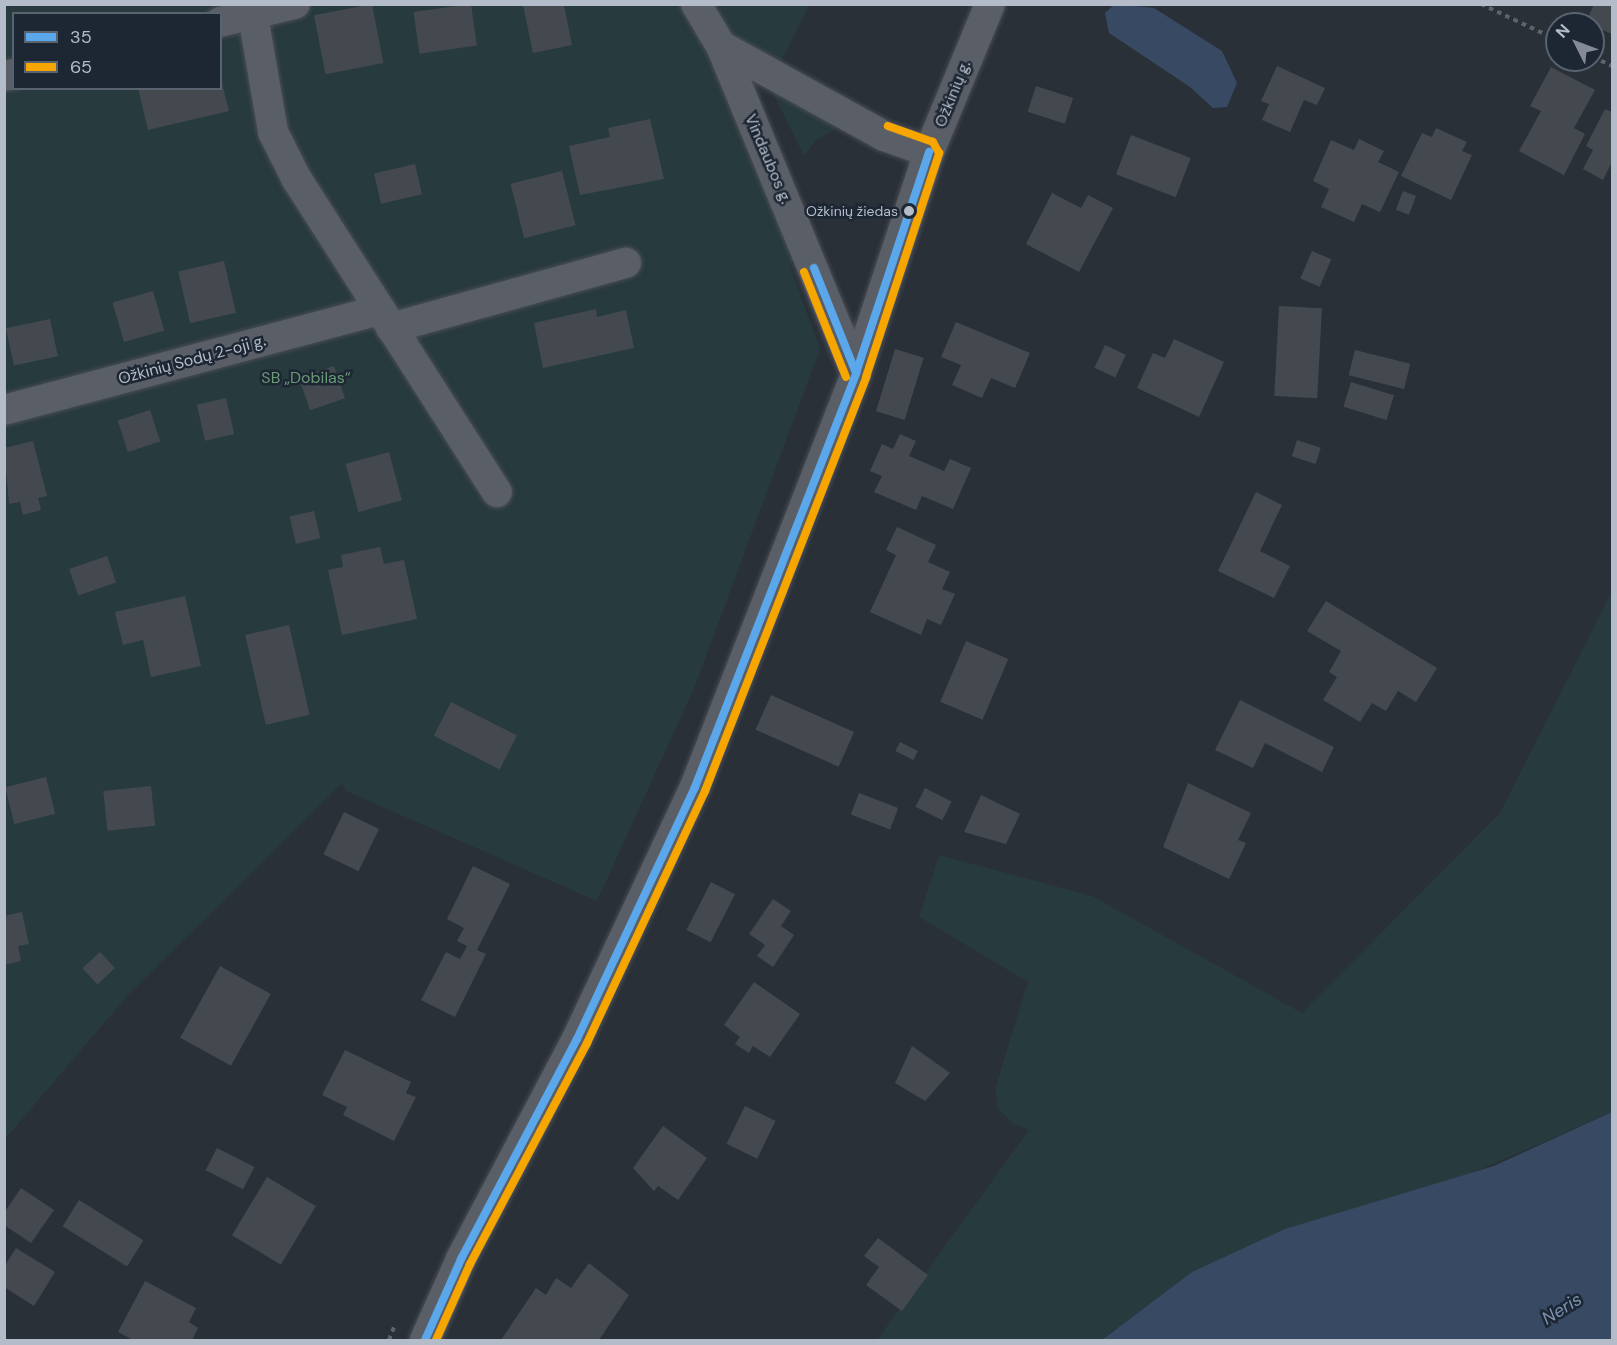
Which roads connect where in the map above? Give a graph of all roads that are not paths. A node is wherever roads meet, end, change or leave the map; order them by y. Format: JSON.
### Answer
{"nodes":[{"id":1,"x":296,"y":4,"type":"edge"},
{"id":2,"x":696,"y":4,"type":"edge"},
{"id":3,"x":990,"y":4,"type":"edge"},
{"id":4,"x":252,"y":10,"type":"edge"},
{"id":5,"x":222,"y":21,"type":"edge"},
{"id":6,"x":721,"y":46,"type":"junction"},
{"id":7,"x":929,"y":152,"type":"junction"},
{"id":8,"x":626,"y":263,"type":"dead end"},
{"id":9,"x":385,"y":319,"type":"junction"},
{"id":10,"x":856,"y":373,"type":"junction"},
{"id":11,"x":4,"y":410,"type":"edge"},
{"id":12,"x":497,"y":492,"type":"dead end"},
{"id":13,"x":425,"y":1341,"type":"edge"}],
"edges":[{"from":1,"to":4,"type":"street"},
{"from":2,"to":6,"type":"street","name":"Vindaubos g."},
{"from":3,"to":7,"type":"street","name":"Ožkinių g."},
{"from":4,"to":5,"type":"street"},
{"from":4,"to":9,"type":"street"},
{"from":6,"to":7,"type":"street"},
{"from":6,"to":10,"type":"street","name":"Vindaubos g."},
{"from":7,"to":10,"type":"street","name":"Ožkinių g."},
{"from":8,"to":9,"type":"street","name":"Ožkinių Sodų 2-oji g."},
{"from":9,"to":11,"type":"street","name":"Ožkinių Sodų 2-oji g."},
{"from":9,"to":12,"type":"street"},
{"from":10,"to":13,"type":"street","name":"Ožkinių g."}]}
